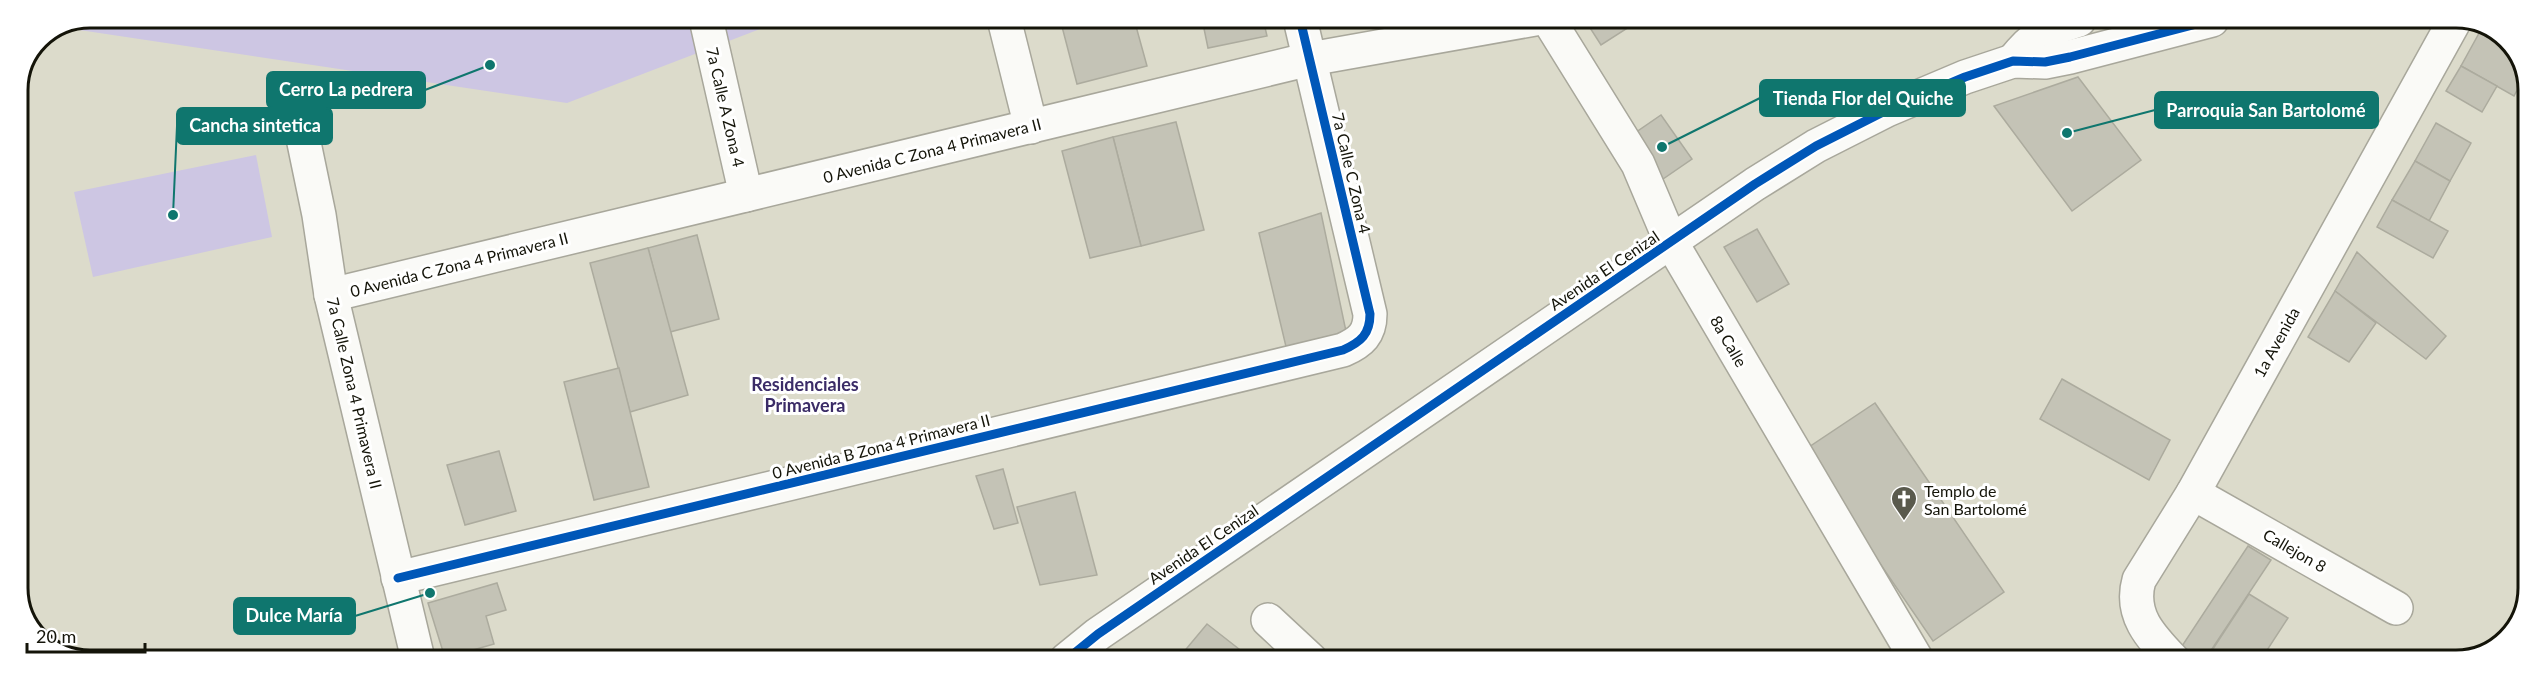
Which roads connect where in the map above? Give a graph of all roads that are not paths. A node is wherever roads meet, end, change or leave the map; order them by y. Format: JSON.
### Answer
{"nodes":[{"id":1,"x":708,"y":28,"type":"edge"},
{"id":2,"x":1006,"y":28,"type":"edge"},
{"id":3,"x":1302,"y":28,"type":"edge"},
{"id":4,"x":1489,"y":28,"type":"edge"},
{"id":5,"x":1553,"y":28,"type":"edge"},
{"id":6,"x":2053,"y":28,"type":"edge"},
{"id":7,"x":2181,"y":28,"type":"edge"},
{"id":8,"x":2451,"y":28,"type":"edge"},
{"id":9,"x":1310,"y":59,"type":"junction"},
{"id":10,"x":2013,"y":61,"type":"junction"},
{"id":11,"x":293,"y":90,"type":"dead end"},
{"id":12,"x":1031,"y":126,"type":"junction"},
{"id":13,"x":746,"y":195,"type":"junction"},
{"id":14,"x":1671,"y":242,"type":"junction"},
{"id":15,"x":332,"y":295,"type":"junction"},
{"id":16,"x":1367,"y":333,"type":"joint"},
{"id":17,"x":2193,"y":493,"type":"junction"},
{"id":18,"x":398,"y":578,"type":"junction"},
{"id":19,"x":2396,"y":608,"type":"dead end"},
{"id":20,"x":1268,"y":620,"type":"dead end"},
{"id":21,"x":416,"y":651,"type":"edge"},
{"id":22,"x":1077,"y":651,"type":"edge"},
{"id":23,"x":1301,"y":651,"type":"edge"},
{"id":24,"x":1912,"y":651,"type":"edge"},
{"id":25,"x":2166,"y":651,"type":"edge"}],
"edges":[{"from":1,"to":13,"type":"street","name":"7a Calle A Zona 4"},
{"from":2,"to":12,"type":"street"},
{"from":3,"to":9,"type":"street","name":"7a Calle C Zona 4"},
{"from":4,"to":9,"type":"street","name":"0 Avenida C Zona 4 Primavera II"},
{"from":5,"to":14,"type":"street","name":"8a Calle"},
{"from":6,"to":10,"type":"street"},
{"from":7,"to":10,"type":"street","name":"Avenida El Cenizal"},
{"from":8,"to":17,"type":"street","name":"1a Avenida"},
{"from":9,"to":12,"type":"street","name":"0 Avenida C Zona 4 Primavera II"},
{"from":9,"to":16,"type":"street","name":"7a Calle C Zona 4"},
{"from":10,"to":14,"type":"street","name":"Avenida El Cenizal"},
{"from":11,"to":15,"type":"street","name":"7a Calle Zona 4 Primavera II"},
{"from":12,"to":13,"type":"street","name":"0 Avenida C Zona 4 Primavera II"},
{"from":13,"to":15,"type":"street","name":"0 Avenida C Zona 4 Primavera II"},
{"from":14,"to":22,"type":"street","name":"Avenida El Cenizal"},
{"from":14,"to":24,"type":"street","name":"8a Calle"},
{"from":15,"to":18,"type":"street","name":"7a Calle Zona 4 Primavera II"},
{"from":16,"to":18,"type":"street","name":"0 Avenida B Zona 4 Primavera II"},
{"from":17,"to":19,"type":"street","name":"Callejon 8"},
{"from":17,"to":25,"type":"street","name":"1a Avenida"},
{"from":18,"to":21,"type":"street","name":"7a Calle Zona 4 Primavera II"},
{"from":20,"to":23,"type":"street"}]}
